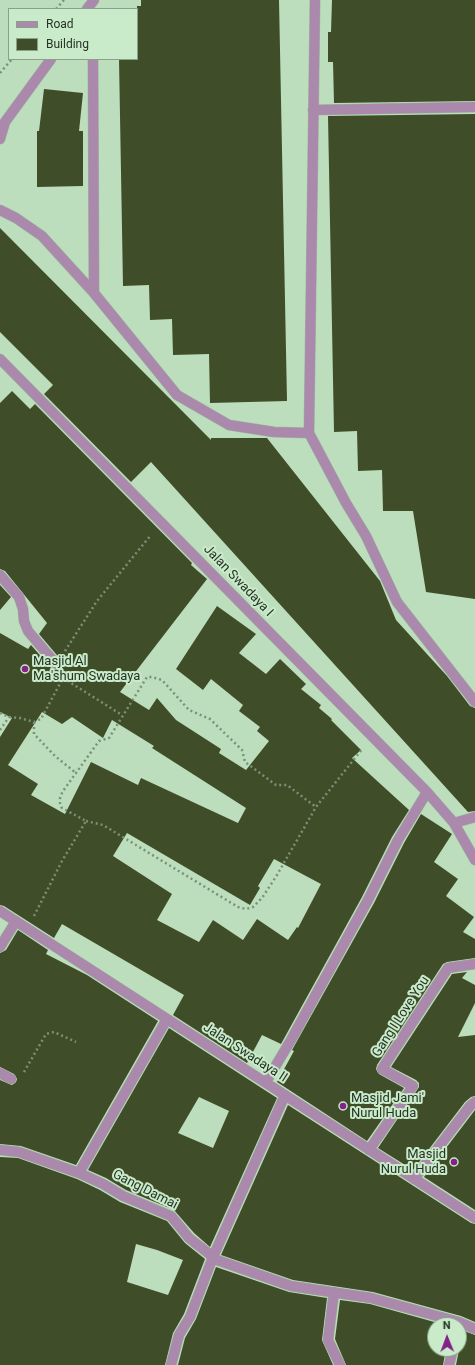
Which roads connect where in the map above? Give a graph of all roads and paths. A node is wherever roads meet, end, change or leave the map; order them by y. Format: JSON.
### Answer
{"nodes":[{"id":1,"x":64,"y":0,"type":"edge"},
{"id":2,"x":315,"y":0,"type":"edge"},
{"id":3,"x":57,"y":8,"type":"edge"},
{"id":4,"x":11,"y":60,"type":"edge"},
{"id":5,"x":50,"y":60,"type":"edge"},
{"id":6,"x":93,"y":60,"type":"edge"},
{"id":7,"x":0,"y":73,"type":"edge"},
{"id":8,"x":475,"y":108,"type":"edge"},
{"id":9,"x":313,"y":110,"type":"junction"},
{"id":10,"x":0,"y":139,"type":"edge"},
{"id":11,"x":0,"y":210,"type":"edge"},
{"id":12,"x":94,"y":293,"type":"junction"},
{"id":13,"x":0,"y":359,"type":"edge"},
{"id":14,"x":309,"y":433,"type":"junction"},
{"id":15,"x":161,"y":521,"type":"junction"},
{"id":16,"x":0,"y":575,"type":"edge"},
{"id":17,"x":56,"y":664,"type":"junction"},
{"id":18,"x":63,"y":678,"type":"junction"},
{"id":19,"x":475,"y":702,"type":"edge"},
{"id":20,"x":0,"y":713,"type":"edge"},
{"id":21,"x":122,"y":715,"type":"junction"},
{"id":22,"x":9,"y":717,"type":"junction"},
{"id":23,"x":34,"y":722,"type":"junction"},
{"id":24,"x":0,"y":730,"type":"edge"},
{"id":25,"x":373,"y":736,"type":"junction"},
{"id":26,"x":76,"y":773,"type":"junction"},
{"id":27,"x":427,"y":792,"type":"junction"},
{"id":28,"x":316,"y":807,"type":"junction"},
{"id":29,"x":475,"y":817,"type":"edge"},
{"id":30,"x":86,"y":821,"type":"junction"},
{"id":31,"x":454,"y":823,"type":"junction"},
{"id":32,"x":475,"y":860,"type":"edge"},
{"id":33,"x":0,"y":911,"type":"edge"},
{"id":34,"x":16,"y":921,"type":"junction"},
{"id":35,"x":28,"y":929,"type":"junction"},
{"id":36,"x":0,"y":947,"type":"edge"},
{"id":37,"x":475,"y":964,"type":"edge"},
{"id":38,"x":168,"y":1019,"type":"junction"},
{"id":39,"x":76,"y":1042,"type":"dead end"},
{"id":40,"x":0,"y":1073,"type":"edge"},
{"id":41,"x":11,"y":1079,"type":"joint"},
{"id":42,"x":266,"y":1082,"type":"junction"},
{"id":43,"x":285,"y":1095,"type":"junction"},
{"id":44,"x":475,"y":1102,"type":"edge"},
{"id":45,"x":0,"y":1150,"type":"edge"},
{"id":46,"x":369,"y":1150,"type":"junction"},
{"id":47,"x":79,"y":1173,"type":"junction"},
{"id":48,"x":414,"y":1178,"type":"junction"},
{"id":49,"x":475,"y":1218,"type":"edge"},
{"id":50,"x":213,"y":1256,"type":"junction"},
{"id":51,"x":334,"y":1292,"type":"junction"},
{"id":52,"x":435,"y":1317,"type":"edge"},
{"id":53,"x":171,"y":1365,"type":"edge"},
{"id":54,"x":340,"y":1365,"type":"edge"}],
"edges":[{"from":1,"to":3,"type":"path"},
{"from":2,"to":9,"type":"street"},
{"from":4,"to":7,"type":"path"},
{"from":5,"to":10,"type":"street"},
{"from":6,"to":12,"type":"street"},
{"from":8,"to":9,"type":"street"},
{"from":9,"to":14,"type":"street"},
{"from":11,"to":12,"type":"street"},
{"from":12,"to":14,"type":"street"},
{"from":13,"to":15,"type":"street","name":"Jalan Swadaya I"},
{"from":14,"to":19,"type":"street"},
{"from":15,"to":17,"type":"path"},
{"from":15,"to":25,"type":"street","name":"Jalan Swadaya I"},
{"from":16,"to":17,"type":"street"},
{"from":17,"to":18,"type":"path"},
{"from":18,"to":21,"type":"path"},
{"from":18,"to":23,"type":"path"},
{"from":20,"to":22,"type":"path"},
{"from":21,"to":26,"type":"path"},
{"from":21,"to":28,"type":"path"},
{"from":22,"to":23,"type":"path"},
{"from":22,"to":24,"type":"path"},
{"from":23,"to":26,"type":"path"},
{"from":25,"to":27,"type":"street","name":"Jalan Swadaya I"},
{"from":25,"to":28,"type":"path"},
{"from":26,"to":30,"type":"path"},
{"from":27,"to":31,"type":"street","name":"Jalan Swadaya I"},
{"from":27,"to":42,"type":"street"},
{"from":28,"to":30,"type":"path"},
{"from":29,"to":31,"type":"street"},
{"from":30,"to":35,"type":"path"},
{"from":31,"to":32,"type":"street","name":"Jalan Swadaya I"},
{"from":33,"to":34,"type":"street","name":"Jalan Swadaya II"},
{"from":34,"to":35,"type":"street","name":"Jalan Swadaya II"},
{"from":34,"to":36,"type":"street"},
{"from":35,"to":38,"type":"street","name":"Jalan Swadaya II"},
{"from":37,"to":46,"type":"street","name":"Gang I Love You"},
{"from":38,"to":42,"type":"street","name":"Jalan Swadaya II"},
{"from":38,"to":47,"type":"street"},
{"from":39,"to":41,"type":"path"},
{"from":40,"to":41,"type":"street"},
{"from":42,"to":43,"type":"street","name":"Jalan Swadaya II"},
{"from":43,"to":46,"type":"street","name":"Jalan Swadaya II"},
{"from":43,"to":50,"type":"street"},
{"from":44,"to":48,"type":"street"},
{"from":45,"to":47,"type":"street","name":"Gang Damai"},
{"from":46,"to":48,"type":"street","name":"Jalan Swadaya II"},
{"from":47,"to":50,"type":"street","name":"Gang Damai"},
{"from":48,"to":49,"type":"street","name":"Jalan Swadaya II"},
{"from":50,"to":51,"type":"street","name":"Gang Damai"},
{"from":50,"to":53,"type":"street"},
{"from":51,"to":52,"type":"street","name":"Gang Damai"},
{"from":51,"to":54,"type":"street"}]}
